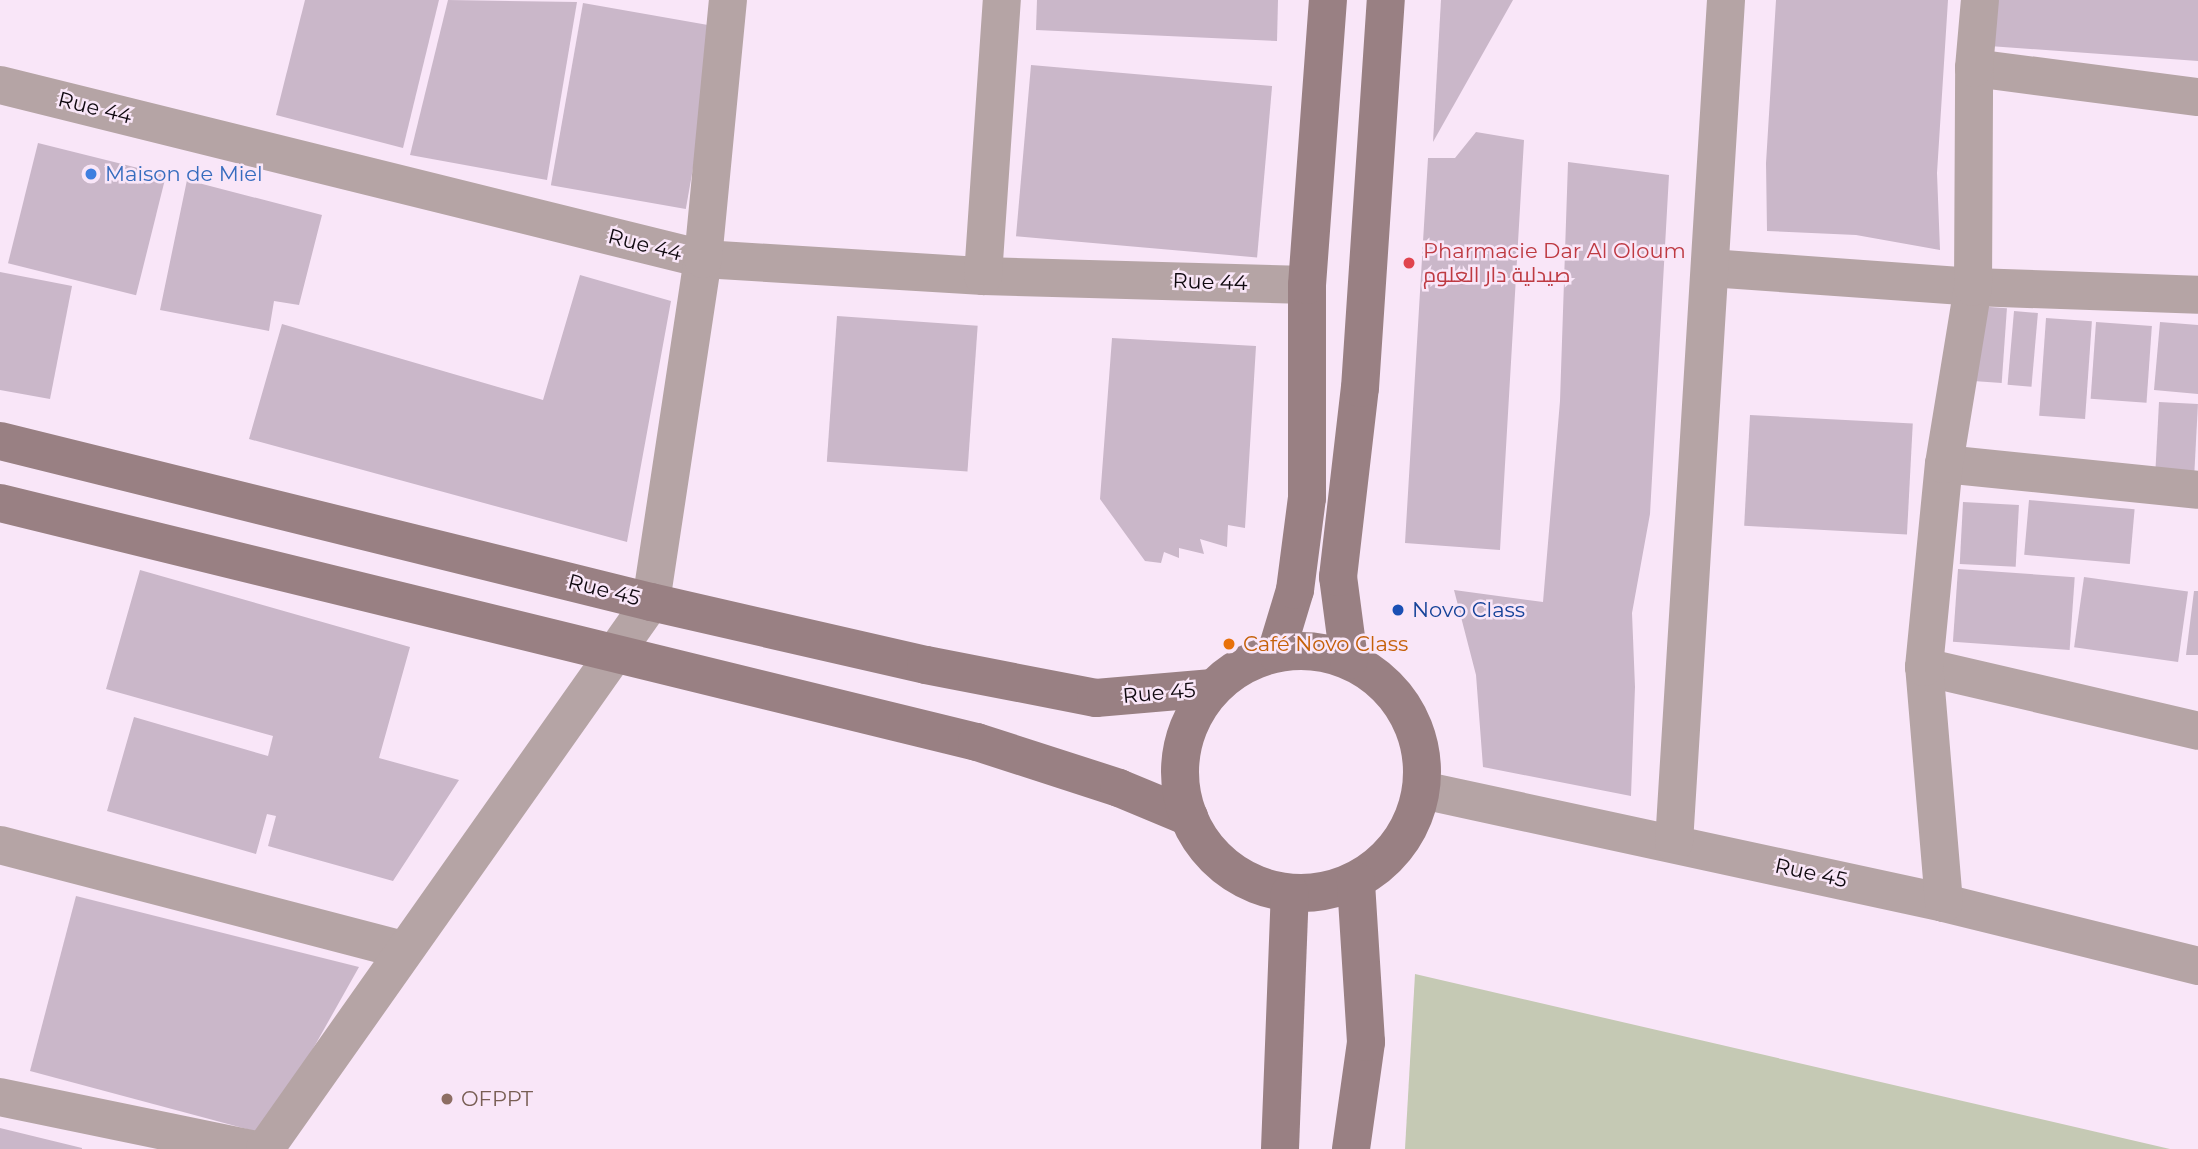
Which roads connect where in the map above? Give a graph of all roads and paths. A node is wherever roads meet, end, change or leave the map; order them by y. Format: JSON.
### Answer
{"nodes":[{"id":1,"x":728,"y":0,"type":"edge"},
{"id":2,"x":1002,"y":0,"type":"edge"},
{"id":3,"x":1328,"y":0,"type":"edge"},
{"id":4,"x":1386,"y":0,"type":"edge"},
{"id":5,"x":1726,"y":0,"type":"edge"},
{"id":6,"x":1980,"y":0,"type":"edge"},
{"id":7,"x":1974,"y":68,"type":"junction"},
{"id":8,"x":0,"y":85,"type":"edge"},
{"id":9,"x":2198,"y":97,"type":"edge"},
{"id":10,"x":703,"y":259,"type":"junction"},
{"id":11,"x":1710,"y":268,"type":"junction"},
{"id":12,"x":983,"y":276,"type":"junction"},
{"id":13,"x":1307,"y":285,"type":"junction"},
{"id":14,"x":1973,"y":287,"type":"junction"},
{"id":15,"x":2198,"y":295,"type":"edge"},
{"id":16,"x":0,"y":441,"type":"edge"},
{"id":17,"x":1944,"y":464,"type":"junction"},
{"id":18,"x":2198,"y":490,"type":"edge"},
{"id":19,"x":0,"y":503,"type":"edge"},
{"id":20,"x":650,"y":602,"type":"junction"},
{"id":21,"x":619,"y":651,"type":"junction"},
{"id":22,"x":1276,"y":653,"type":"junction"},
{"id":23,"x":1349,"y":660,"type":"junction"},
{"id":24,"x":1924,"y":667,"type":"junction"},
{"id":25,"x":1213,"y":688,"type":"junction"},
{"id":26,"x":2198,"y":731,"type":"edge"},
{"id":27,"x":1422,"y":790,"type":"junction"},
{"id":28,"x":1189,"y":817,"type":"junction"},
{"id":29,"x":1674,"y":843,"type":"junction"},
{"id":30,"x":0,"y":845,"type":"edge"},
{"id":31,"x":1356,"y":881,"type":"junction"},
{"id":32,"x":1290,"y":893,"type":"junction"},
{"id":33,"x":1944,"y":903,"type":"junction"},
{"id":34,"x":402,"y":950,"type":"junction"},
{"id":35,"x":2198,"y":965,"type":"edge"},
{"id":36,"x":0,"y":1097,"type":"edge"},
{"id":37,"x":251,"y":1149,"type":"edge"},
{"id":38,"x":265,"y":1149,"type":"edge"},
{"id":39,"x":1280,"y":1149,"type":"edge"},
{"id":40,"x":1351,"y":1149,"type":"edge"}],
"edges":[{"from":1,"to":10,"type":"street"},
{"from":2,"to":12,"type":"street"},
{"from":3,"to":13,"type":"street"},
{"from":4,"to":23,"type":"street"},
{"from":5,"to":11,"type":"street"},
{"from":6,"to":7,"type":"street"},
{"from":7,"to":9,"type":"street"},
{"from":7,"to":14,"type":"street"},
{"from":8,"to":10,"type":"street","name":"Rue 44"},
{"from":10,"to":12,"type":"street","name":"Rue 44"},
{"from":10,"to":20,"type":"street"},
{"from":11,"to":14,"type":"street"},
{"from":11,"to":29,"type":"street"},
{"from":12,"to":13,"type":"street","name":"Rue 44"},
{"from":13,"to":22,"type":"street"},
{"from":14,"to":15,"type":"street"},
{"from":14,"to":17,"type":"street"},
{"from":16,"to":20,"type":"street","name":"Rue 45"},
{"from":17,"to":18,"type":"street"},
{"from":17,"to":24,"type":"street"},
{"from":19,"to":21,"type":"street"},
{"from":20,"to":21,"type":"street"},
{"from":20,"to":25,"type":"street","name":"Rue 45"},
{"from":21,"to":28,"type":"street"},
{"from":21,"to":34,"type":"street"},
{"from":22,"to":23,"type":"street"},
{"from":22,"to":25,"type":"street"},
{"from":23,"to":27,"type":"street"},
{"from":24,"to":26,"type":"street"},
{"from":24,"to":33,"type":"street"},
{"from":25,"to":28,"type":"street"},
{"from":27,"to":29,"type":"street","name":"Rue 45"},
{"from":27,"to":31,"type":"street"},
{"from":28,"to":32,"type":"street"},
{"from":29,"to":33,"type":"street","name":"Rue 45"},
{"from":30,"to":34,"type":"street"},
{"from":31,"to":32,"type":"street"},
{"from":31,"to":40,"type":"street"},
{"from":32,"to":39,"type":"street"},
{"from":33,"to":35,"type":"street","name":"Rue 45"},
{"from":34,"to":38,"type":"street"},
{"from":36,"to":37,"type":"street"}]}
